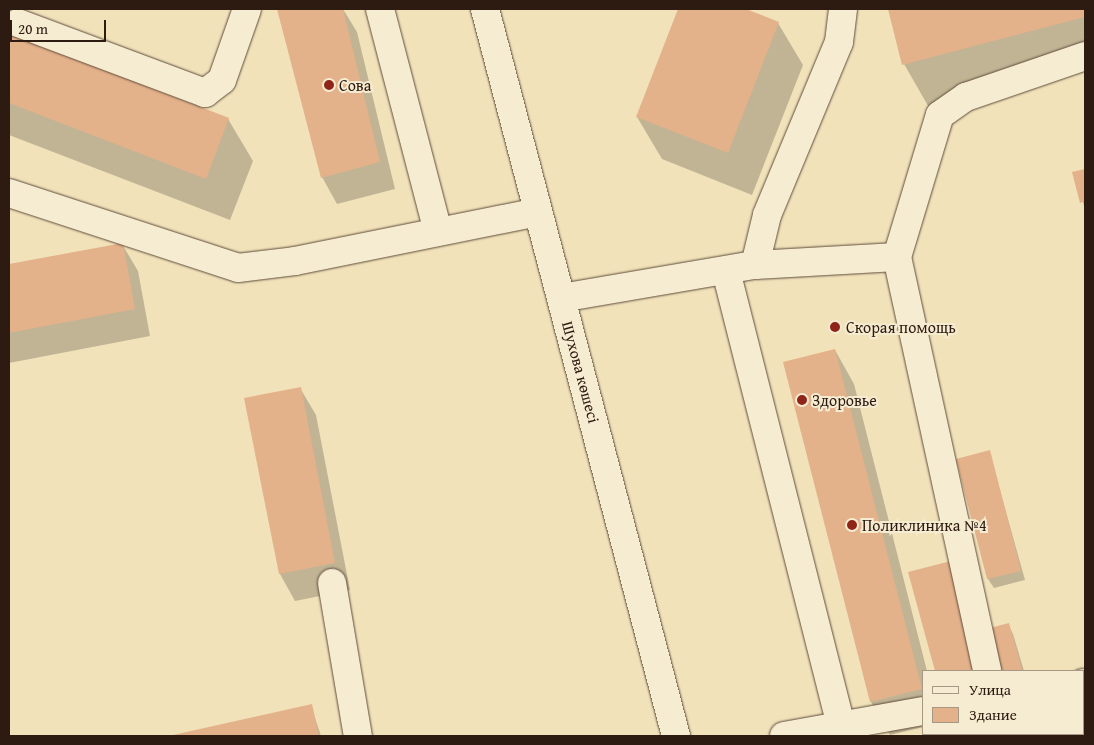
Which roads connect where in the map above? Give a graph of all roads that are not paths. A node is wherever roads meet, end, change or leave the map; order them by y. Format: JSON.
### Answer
{"nodes":[{"id":1,"x":247,"y":9,"type":"edge"},
{"id":2,"x":380,"y":9,"type":"edge"},
{"id":3,"x":485,"y":9,"type":"edge"},
{"id":4,"x":843,"y":9,"type":"edge"},
{"id":5,"x":18,"y":24,"type":"dead end"},
{"id":6,"x":1085,"y":56,"type":"edge"},
{"id":7,"x":9,"y":193,"type":"edge"},
{"id":8,"x":538,"y":212,"type":"junction"},
{"id":9,"x":438,"y":232,"type":"junction"},
{"id":10,"x":897,"y":257,"type":"junction"},
{"id":11,"x":756,"y":264,"type":"junction"},
{"id":12,"x":726,"y":271,"type":"junction"},
{"id":13,"x":561,"y":298,"type":"junction"},
{"id":14,"x":332,"y":583,"type":"dead end"},
{"id":15,"x":987,"y":670,"type":"edge"},
{"id":16,"x":1084,"y":683,"type":"edge"},
{"id":17,"x":1085,"y":690,"type":"edge"},
{"id":18,"x":922,"y":711,"type":"edge"},
{"id":19,"x":840,"y":725,"type":"junction"},
{"id":20,"x":358,"y":736,"type":"edge"},
{"id":21,"x":676,"y":736,"type":"edge"},
{"id":22,"x":784,"y":736,"type":"edge"}],
"edges":[{"from":1,"to":5,"type":"street"},
{"from":2,"to":9,"type":"street"},
{"from":3,"to":8,"type":"street","name":"Шухова көшесі"},
{"from":4,"to":11,"type":"street"},
{"from":6,"to":10,"type":"street"},
{"from":7,"to":9,"type":"street"},
{"from":8,"to":9,"type":"street"},
{"from":8,"to":13,"type":"street","name":"Шухова көшесі"},
{"from":10,"to":11,"type":"street"},
{"from":10,"to":15,"type":"street"},
{"from":11,"to":12,"type":"street"},
{"from":12,"to":13,"type":"street"},
{"from":12,"to":19,"type":"street"},
{"from":13,"to":21,"type":"street","name":"Шухова көшесі"},
{"from":14,"to":20,"type":"street"},
{"from":16,"to":17,"type":"street"},
{"from":18,"to":19,"type":"street"},
{"from":19,"to":22,"type":"street"}]}
